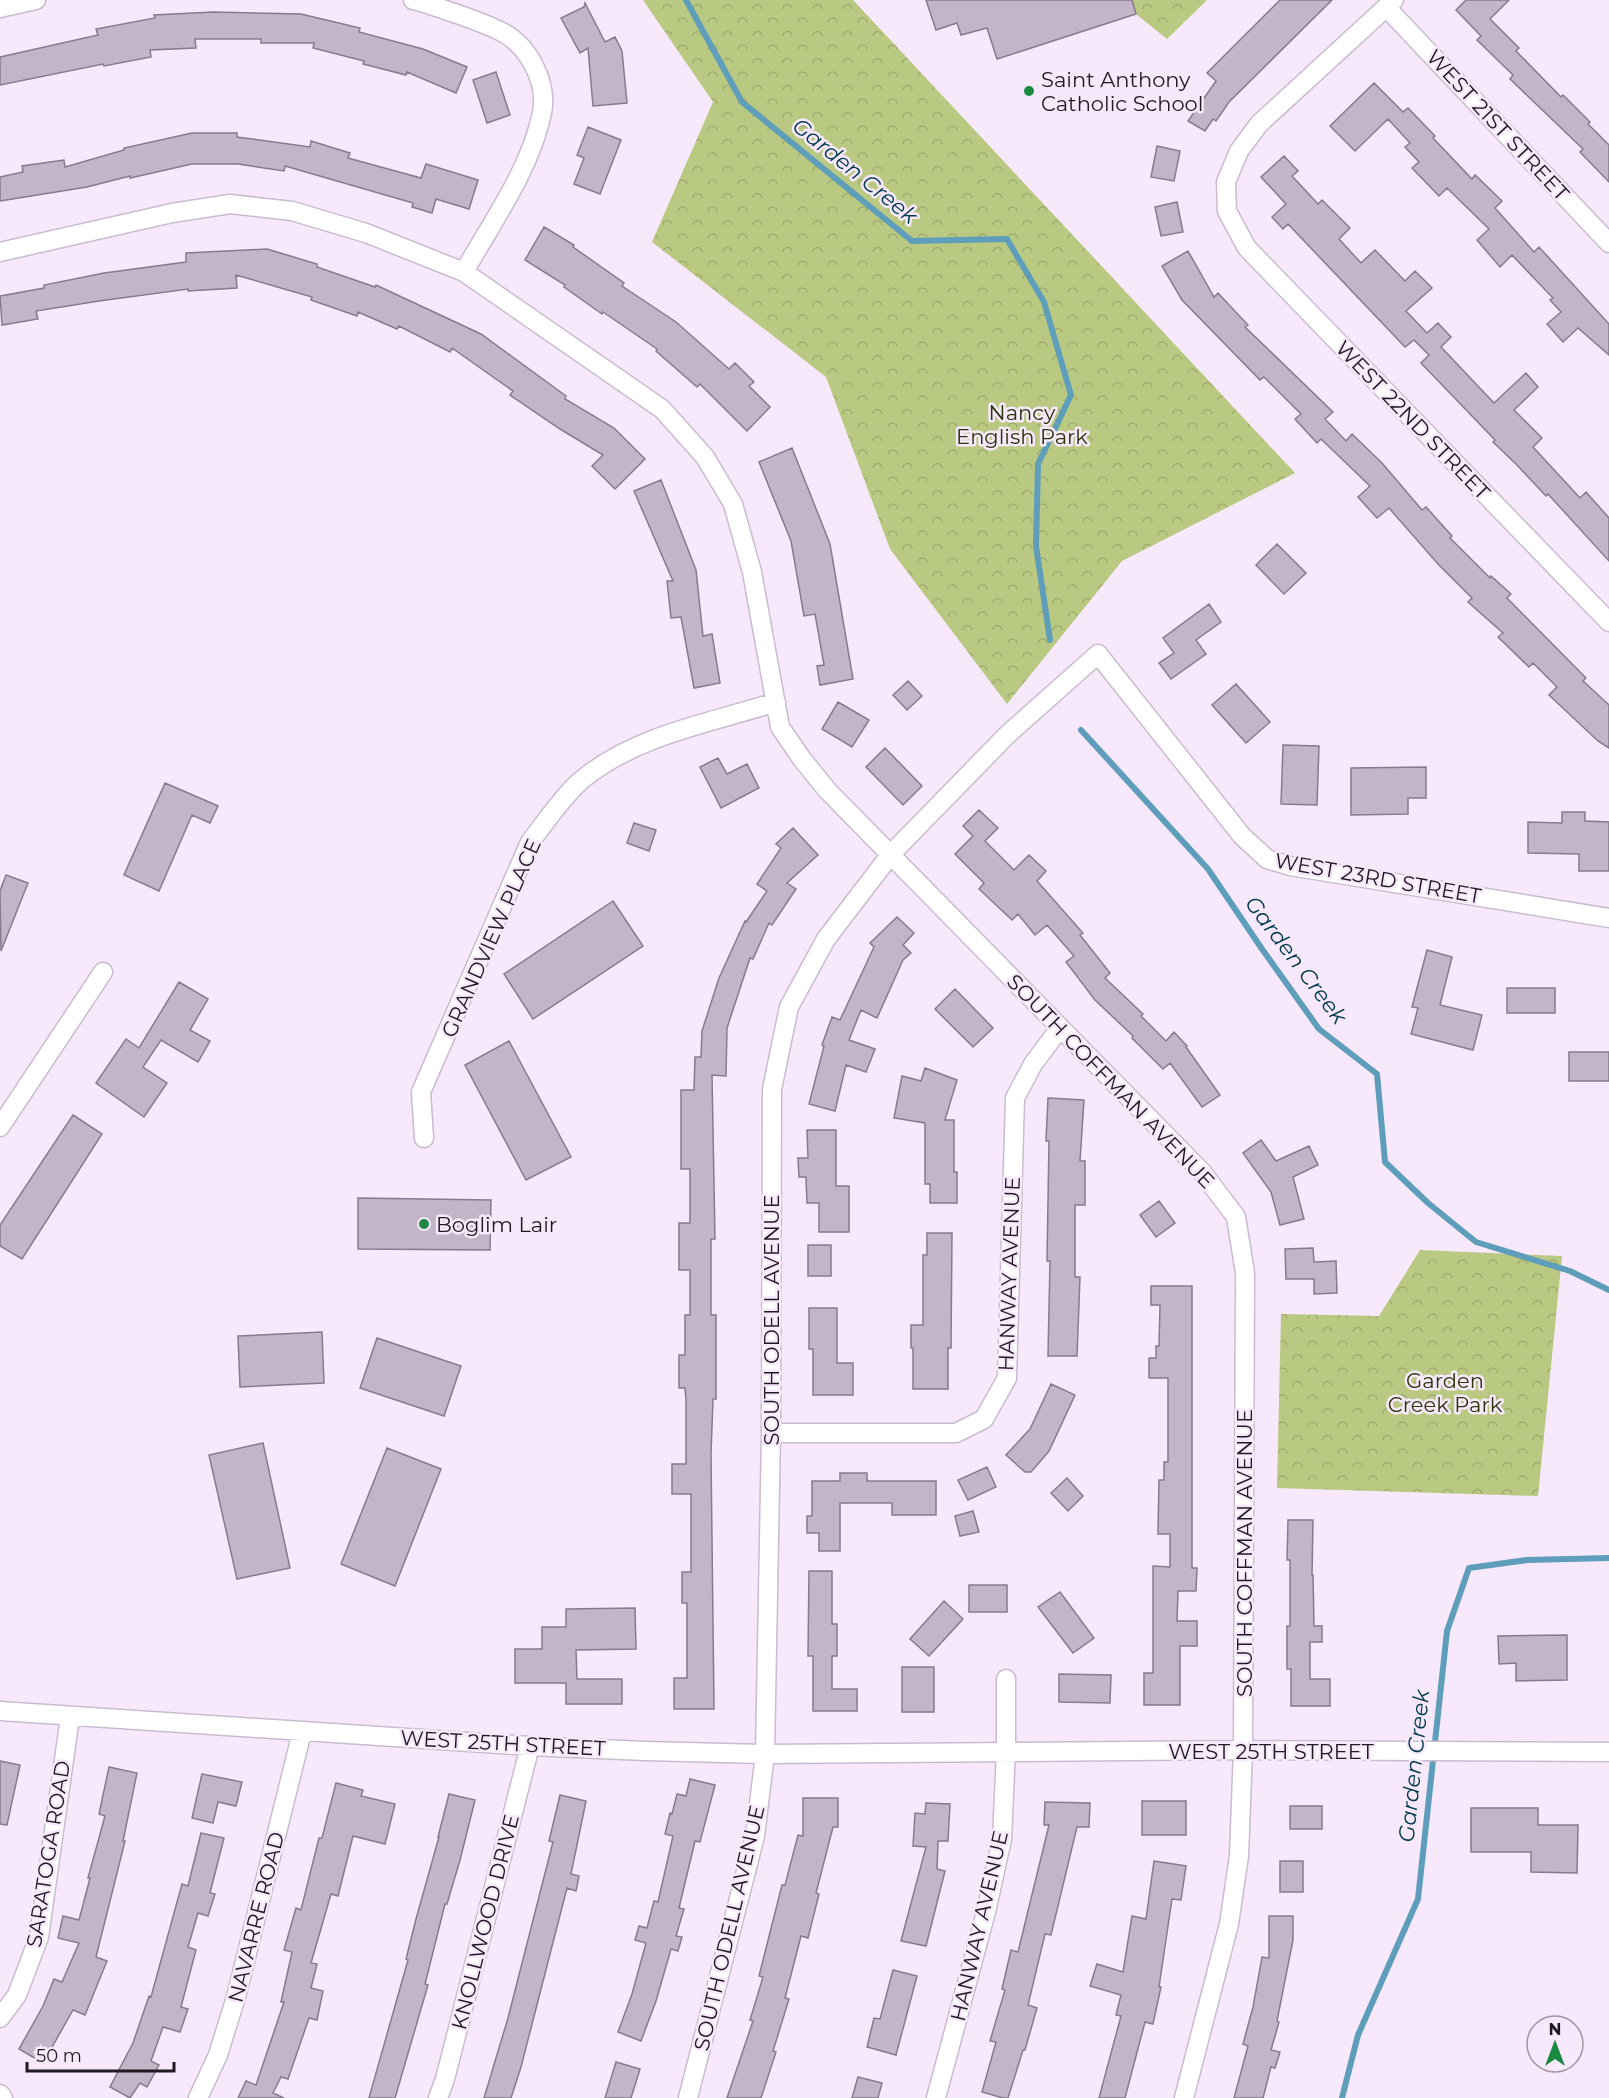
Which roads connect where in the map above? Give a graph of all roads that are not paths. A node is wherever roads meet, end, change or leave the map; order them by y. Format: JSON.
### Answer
{"nodes":[{"id":1,"x":36,"y":0,"type":"edge"},
{"id":2,"x":413,"y":0,"type":"edge"},
{"id":3,"x":1390,"y":4,"type":"edge"},
{"id":4,"x":0,"y":8,"type":"edge"},
{"id":5,"x":1609,"y":243,"type":"edge"},
{"id":6,"x":0,"y":252,"type":"edge"},
{"id":7,"x":464,"y":272,"type":"junction"},
{"id":8,"x":1609,"y":622,"type":"edge"},
{"id":9,"x":1098,"y":654,"type":"joint"},
{"id":10,"x":776,"y":702,"type":"junction"},
{"id":11,"x":891,"y":854,"type":"junction"},
{"id":12,"x":1609,"y":918,"type":"edge"},
{"id":13,"x":103,"y":972,"type":"dead end"},
{"id":14,"x":1060,"y":1028,"type":"junction"},
{"id":15,"x":0,"y":1127,"type":"edge"},
{"id":16,"x":424,"y":1138,"type":"dead end"},
{"id":17,"x":771,"y":1433,"type":"junction"},
{"id":18,"x":1006,"y":1679,"type":"dead end"},
{"id":19,"x":0,"y":1711,"type":"edge"},
{"id":20,"x":70,"y":1717,"type":"junction"},
{"id":21,"x":302,"y":1732,"type":"junction"},
{"id":22,"x":530,"y":1746,"type":"junction"},
{"id":23,"x":1243,"y":1750,"type":"junction"},
{"id":24,"x":1006,"y":1751,"type":"junction"},
{"id":25,"x":1609,"y":1752,"type":"edge"},
{"id":26,"x":765,"y":1754,"type":"junction"},
{"id":27,"x":0,"y":2018,"type":"edge"},
{"id":28,"x":0,"y":2094,"type":"edge"},
{"id":29,"x":3,"y":2098,"type":"edge"},
{"id":30,"x":198,"y":2098,"type":"edge"},
{"id":31,"x":438,"y":2098,"type":"edge"},
{"id":32,"x":688,"y":2098,"type":"edge"},
{"id":33,"x":936,"y":2098,"type":"edge"},
{"id":34,"x":1184,"y":2098,"type":"edge"}],
"edges":[{"from":1,"to":4,"type":"street"},
{"from":2,"to":7,"type":"street"},
{"from":3,"to":5,"type":"street","name":"WEST 21ST STREET"},
{"from":3,"to":8,"type":"street","name":"WEST 22ND STREET"},
{"from":6,"to":7,"type":"street","name":"SOUTH COFFMAN AVENUE"},
{"from":7,"to":10,"type":"street","name":"SOUTH COFFMAN AVENUE"},
{"from":9,"to":11,"type":"street","name":"SOUTH ODELL AVENUE"},
{"from":9,"to":12,"type":"street","name":"WEST 23RD STREET"},
{"from":10,"to":11,"type":"street","name":"SOUTH COFFMAN AVENUE"},
{"from":10,"to":16,"type":"street","name":"GRANDVIEW PLACE"},
{"from":11,"to":14,"type":"street","name":"SOUTH COFFMAN AVENUE"},
{"from":11,"to":17,"type":"street","name":"SOUTH ODELL AVENUE"},
{"from":13,"to":15,"type":"street"},
{"from":14,"to":17,"type":"street","name":"HANWAY AVENUE"},
{"from":14,"to":23,"type":"street","name":"SOUTH COFFMAN AVENUE"},
{"from":17,"to":26,"type":"street","name":"SOUTH ODELL AVENUE"},
{"from":18,"to":24,"type":"street"},
{"from":19,"to":20,"type":"street","name":"WEST 25TH STREET"},
{"from":20,"to":21,"type":"street","name":"WEST 25TH STREET"},
{"from":20,"to":27,"type":"street","name":"SARATOGA ROAD"},
{"from":21,"to":22,"type":"street","name":"WEST 25TH STREET"},
{"from":21,"to":30,"type":"street","name":"NAVARRE ROAD"},
{"from":22,"to":26,"type":"street","name":"WEST 25TH STREET"},
{"from":22,"to":31,"type":"street","name":"KNOLLWOOD DRIVE"},
{"from":23,"to":24,"type":"street","name":"WEST 25TH STREET"},
{"from":23,"to":25,"type":"street","name":"WEST 25TH STREET"},
{"from":23,"to":34,"type":"street","name":"SOUTH COFFMAN AVENUE"},
{"from":24,"to":26,"type":"street","name":"WEST 25TH STREET"},
{"from":24,"to":33,"type":"street","name":"HANWAY AVENUE"},
{"from":26,"to":32,"type":"street","name":"SOUTH ODELL AVENUE"},
{"from":28,"to":29,"type":"street"}]}
